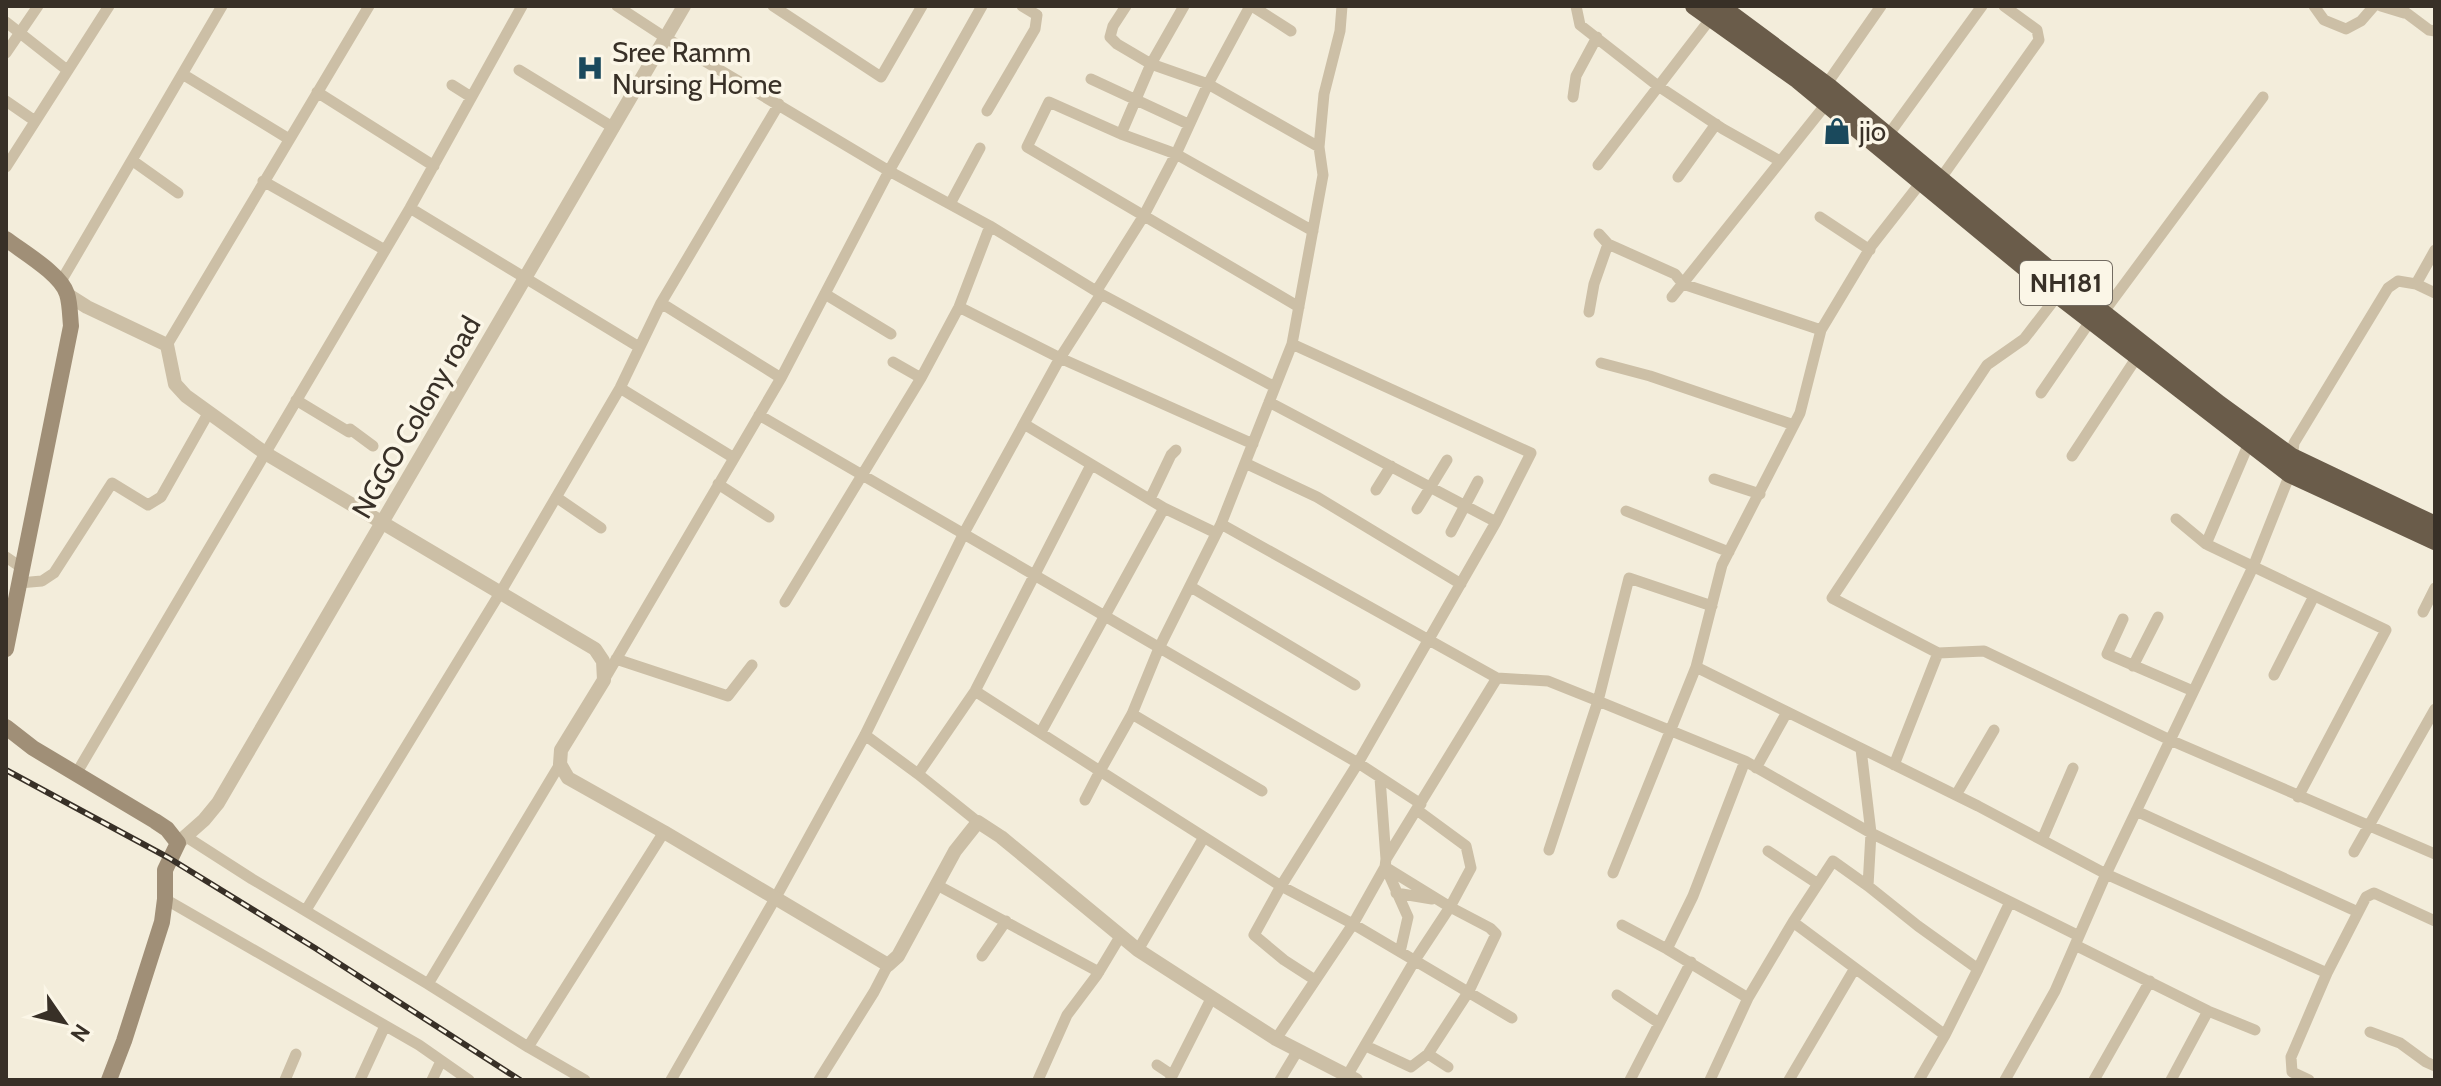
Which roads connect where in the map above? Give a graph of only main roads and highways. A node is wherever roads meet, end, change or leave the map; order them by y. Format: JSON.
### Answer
{"nodes":[{"id":1,"x":1694,"y":6,"type":"edge"},
{"id":2,"x":1720,"y":10,"type":"edge"},
{"id":3,"x":1826,"y":93,"type":"junction"},
{"id":4,"x":1931,"y":180,"type":"junction"},
{"id":5,"x":6,"y":239,"type":"edge"},
{"id":6,"x":2097,"y":317,"type":"junction"},
{"id":7,"x":2291,"y":466,"type":"junction"},
{"id":8,"x":2435,"y":525,"type":"edge"},
{"id":9,"x":2435,"y":541,"type":"edge"},
{"id":10,"x":6,"y":649,"type":"edge"},
{"id":11,"x":6,"y":727,"type":"edge"},
{"id":12,"x":109,"y":1080,"type":"edge"}],
"edges":[{"from":1,"to":2,"type":"highway","number":"NH181"},
{"from":2,"to":3,"type":"highway","number":"NH181"},
{"from":3,"to":4,"type":"highway","number":"NH181"},
{"from":3,"to":4,"type":"highway","number":"NH181"},
{"from":4,"to":6,"type":"highway","number":"NH181"},
{"from":4,"to":6,"type":"highway","number":"NH181"},
{"from":5,"to":10,"type":"main road"},
{"from":6,"to":7,"type":"highway","number":"NH181"},
{"from":6,"to":7,"type":"highway","number":"NH181"},
{"from":7,"to":8,"type":"highway","number":"NH181"},
{"from":7,"to":9,"type":"highway","number":"NH181"},
{"from":11,"to":12,"type":"main road"}]}
